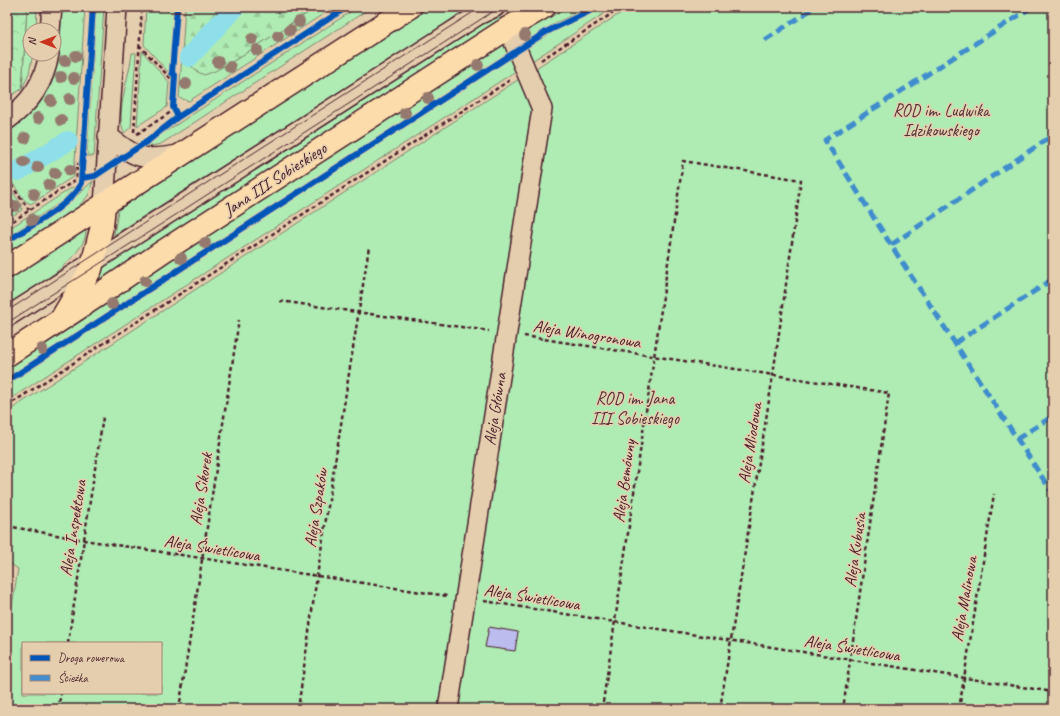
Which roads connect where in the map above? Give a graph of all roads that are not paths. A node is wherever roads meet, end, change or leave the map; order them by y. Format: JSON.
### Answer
{"nodes":[{"id":1,"x":52,"y":7,"type":"edge"},
{"id":2,"x":116,"y":7,"type":"edge"},
{"id":3,"x":410,"y":7,"type":"edge"},
{"id":4,"x":495,"y":7,"type":"edge"},
{"id":5,"x":544,"y":7,"type":"edge"},
{"id":6,"x":482,"y":11,"type":"edge"},
{"id":7,"x":51,"y":22,"type":"edge"},
{"id":8,"x":508,"y":28,"type":"junction"},
{"id":9,"x":47,"y":62,"type":"edge"},
{"id":10,"x":7,"y":120,"type":"edge"},
{"id":11,"x":108,"y":136,"type":"junction"},
{"id":12,"x":182,"y":154,"type":"junction"},
{"id":13,"x":104,"y":205,"type":"junction"},
{"id":14,"x":93,"y":262,"type":"junction"},
{"id":15,"x":7,"y":267,"type":"edge"},
{"id":16,"x":7,"y":317,"type":"edge"},
{"id":17,"x":60,"y":320,"type":"junction"},
{"id":18,"x":7,"y":355,"type":"edge"},
{"id":19,"x":448,"y":709,"type":"edge"}],
"edges":[{"from":1,"to":7,"type":"street"},
{"from":2,"to":11,"type":"street"},
{"from":3,"to":12,"type":"main road"},
{"from":4,"to":6,"type":"street"},
{"from":5,"to":8,"type":"main road","name":"Jana III Sobieskiego"},
{"from":6,"to":14,"type":"street"},
{"from":8,"to":17,"type":"main road","name":"Jana III Sobieskiego"},
{"from":8,"to":19,"type":"street","name":"Aleja Główna"},
{"from":9,"to":10,"type":"street"},
{"from":11,"to":12,"type":"street"},
{"from":11,"to":13,"type":"street"},
{"from":12,"to":13,"type":"main road"},
{"from":13,"to":14,"type":"main road"},
{"from":13,"to":15,"type":"main road"},
{"from":14,"to":16,"type":"street"},
{"from":14,"to":17,"type":"main road"},
{"from":17,"to":18,"type":"main road","name":"Jana III Sobieskiego"}]}
